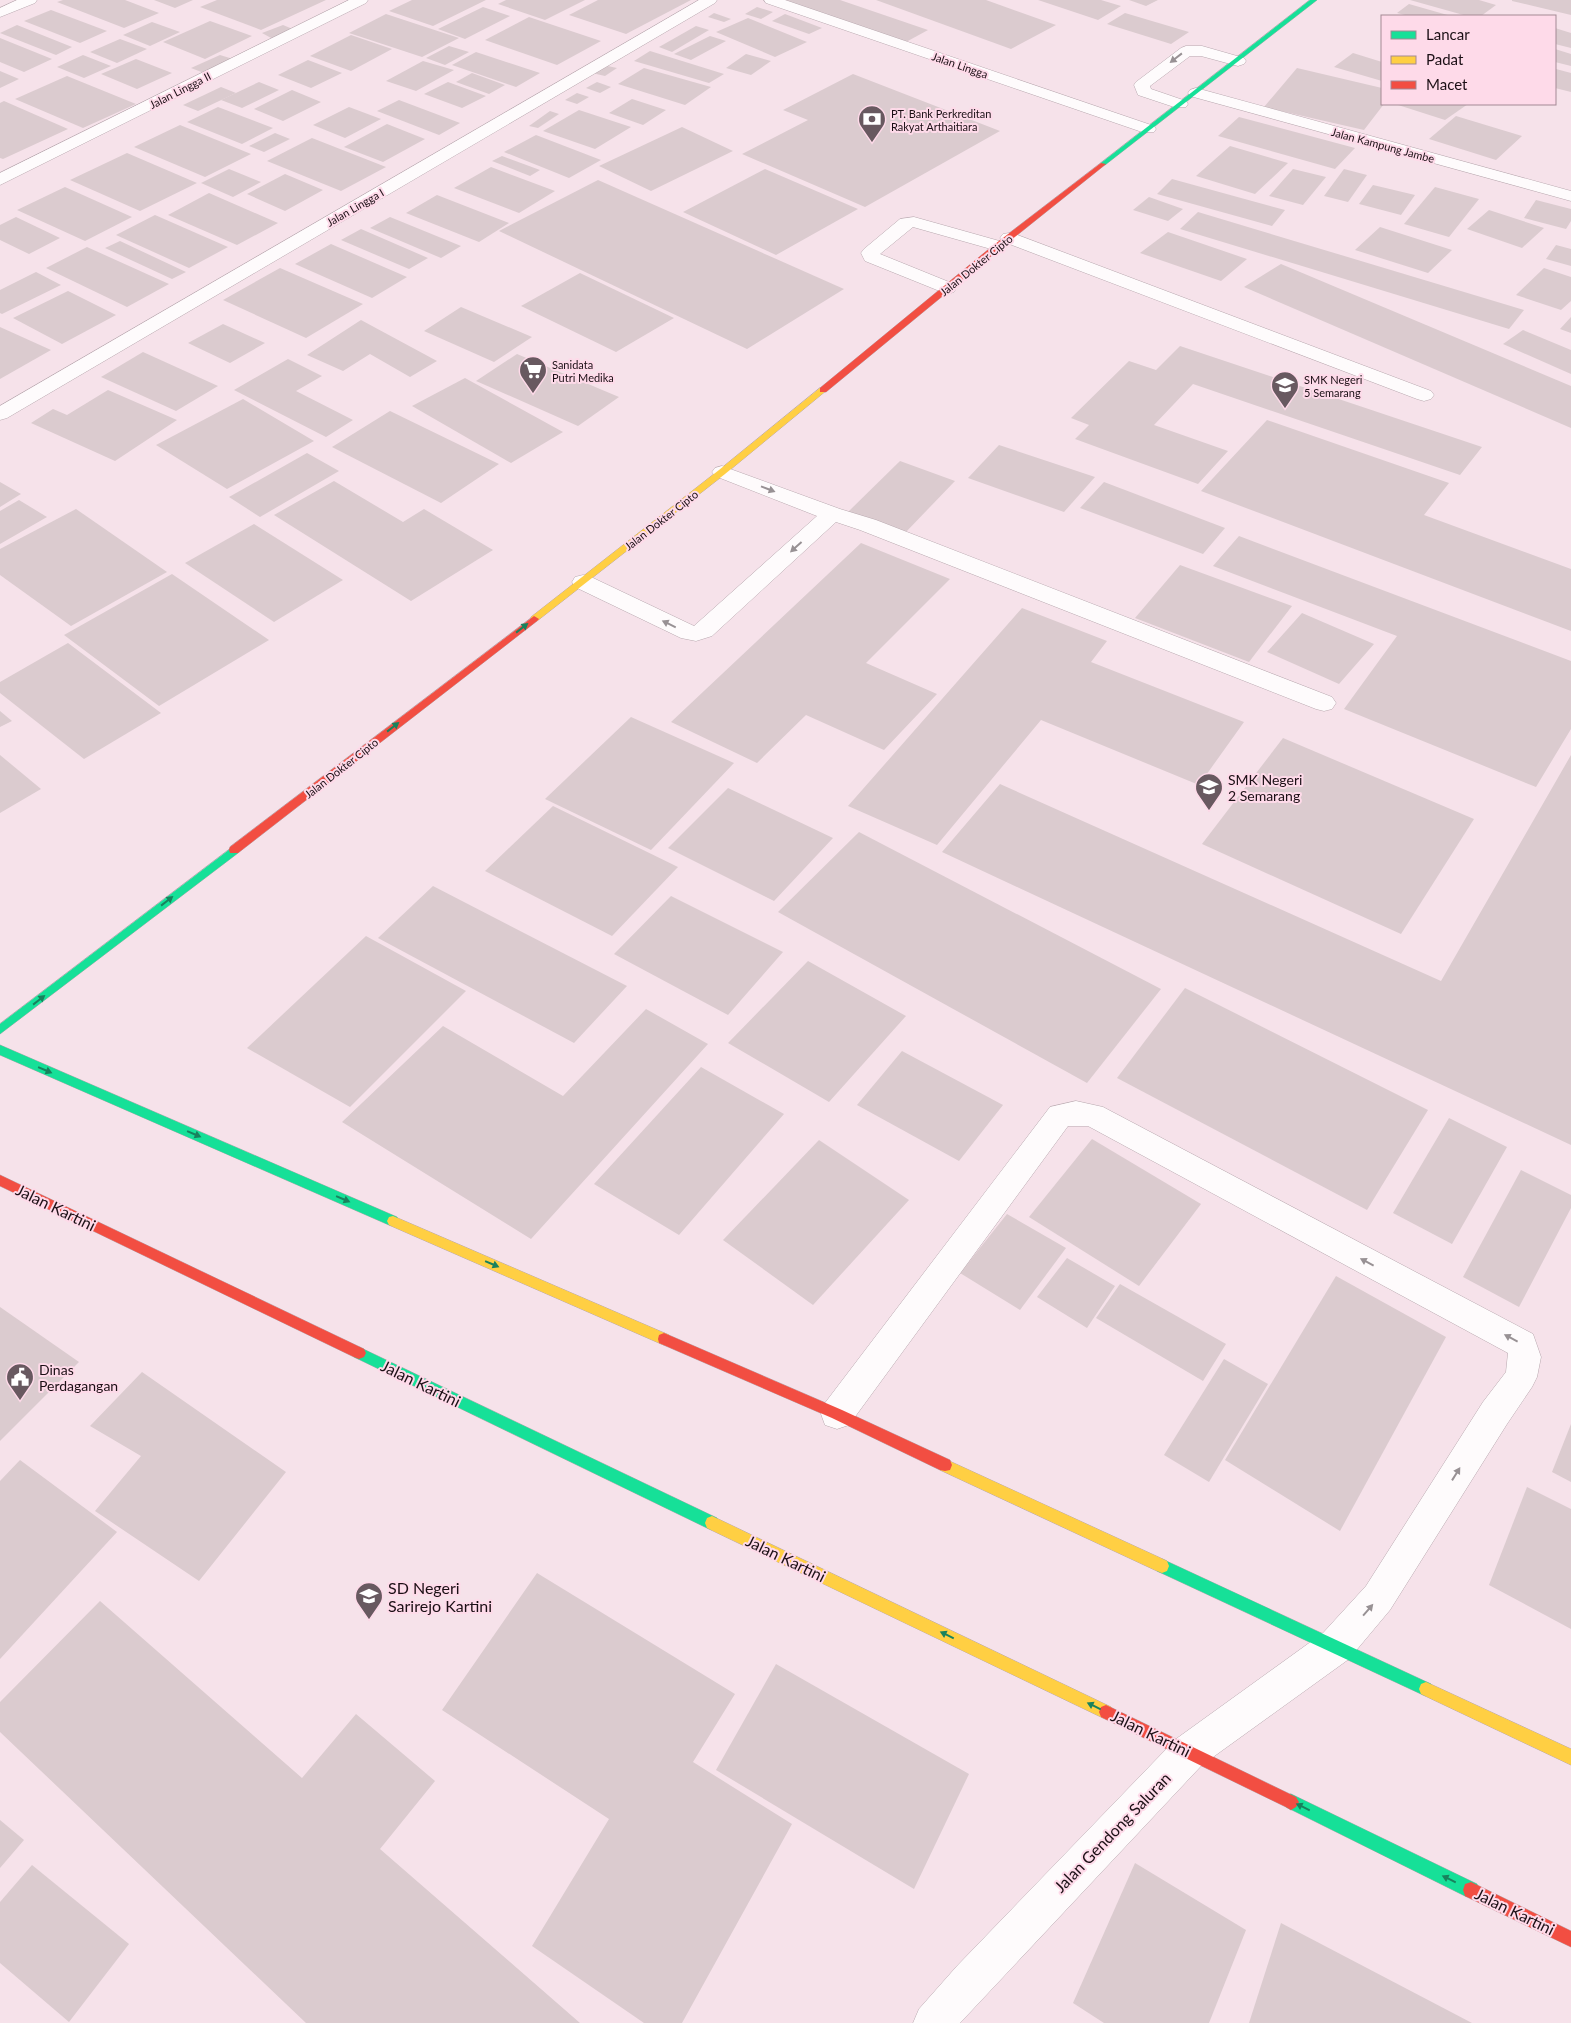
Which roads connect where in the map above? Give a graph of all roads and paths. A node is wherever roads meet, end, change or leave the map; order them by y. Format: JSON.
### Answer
{"nodes":[{"id":1,"x":30,"y":0,"type":"edge"},
{"id":2,"x":361,"y":0,"type":"edge"},
{"id":3,"x":710,"y":0,"type":"edge"},
{"id":4,"x":771,"y":0,"type":"edge"},
{"id":5,"x":1314,"y":0,"type":"edge"},
{"id":6,"x":0,"y":13,"type":"edge"},
{"id":7,"x":1238,"y":61,"type":"junction"},
{"id":8,"x":1196,"y":93,"type":"junction"},
{"id":9,"x":1180,"y":104,"type":"junction"},
{"id":10,"x":1148,"y":129,"type":"junction"},
{"id":11,"x":0,"y":180,"type":"edge"},
{"id":12,"x":1571,"y":196,"type":"edge"},
{"id":13,"x":1004,"y":242,"type":"junction"},
{"id":14,"x":947,"y":288,"type":"junction"},
{"id":15,"x":1424,"y":394,"type":"dead end"},
{"id":16,"x":0,"y":414,"type":"edge"},
{"id":17,"x":722,"y":472,"type":"junction"},
{"id":18,"x":832,"y":514,"type":"junction"},
{"id":19,"x":583,"y":582,"type":"junction"},
{"id":20,"x":1324,"y":703,"type":"dead end"},
{"id":21,"x":0,"y":1030,"type":"edge"},
{"id":22,"x":0,"y":1050,"type":"edge"},
{"id":23,"x":0,"y":1180,"type":"edge"},
{"id":24,"x":837,"y":1414,"type":"junction"},
{"id":25,"x":1336,"y":1646,"type":"junction"},
{"id":26,"x":1189,"y":1752,"type":"junction"},
{"id":27,"x":1571,"y":1757,"type":"edge"},
{"id":28,"x":1571,"y":1938,"type":"edge"},
{"id":29,"x":933,"y":2023,"type":"edge"}],
"edges":[{"from":1,"to":6,"type":"street"},
{"from":2,"to":11,"type":"street","name":"Jalan Lingga II"},
{"from":3,"to":16,"type":"street","name":"Jalan Lingga I"},
{"from":4,"to":10,"type":"street","name":"Jalan Lingga"},
{"from":5,"to":7,"type":"main road","name":"Jalan Dokter Cipto"},
{"from":7,"to":8,"type":"main road","name":"Jalan Dokter Cipto"},
{"from":7,"to":9,"type":"street","one_way":true},
{"from":8,"to":9,"type":"main road","name":"Jalan Dokter Cipto"},
{"from":8,"to":12,"type":"street","name":"Jalan Kampung Jambe"},
{"from":9,"to":10,"type":"main road","name":"Jalan Dokter Cipto"},
{"from":10,"to":13,"type":"main road","name":"Jalan Dokter Cipto"},
{"from":13,"to":14,"type":"main road","name":"Jalan Dokter Cipto"},
{"from":13,"to":14,"type":"street"},
{"from":13,"to":15,"type":"street"},
{"from":14,"to":17,"type":"main road","name":"Jalan Dokter Cipto"},
{"from":17,"to":18,"type":"street","one_way":true},
{"from":17,"to":19,"type":"main road","name":"Jalan Dokter Cipto"},
{"from":18,"to":19,"type":"street","one_way":true},
{"from":18,"to":20,"type":"street"},
{"from":21,"to":19,"type":"main road","name":"Jalan Dokter Cipto","one_way":true},
{"from":22,"to":24,"type":"main road","one_way":true},
{"from":26,"to":23,"type":"main road","name":"Jalan Kartini","one_way":true},
{"from":24,"to":25,"type":"main road"},
{"from":25,"to":24,"type":"street","name":"Jalan Gendong Saluran","one_way":true},
{"from":25,"to":26,"type":"street","name":"Jalan Gendong Saluran"},
{"from":25,"to":27,"type":"main road"},
{"from":28,"to":26,"type":"main road","name":"Jalan Kartini","one_way":true},
{"from":26,"to":29,"type":"street","name":"Jalan Gendong Saluran"}]}
